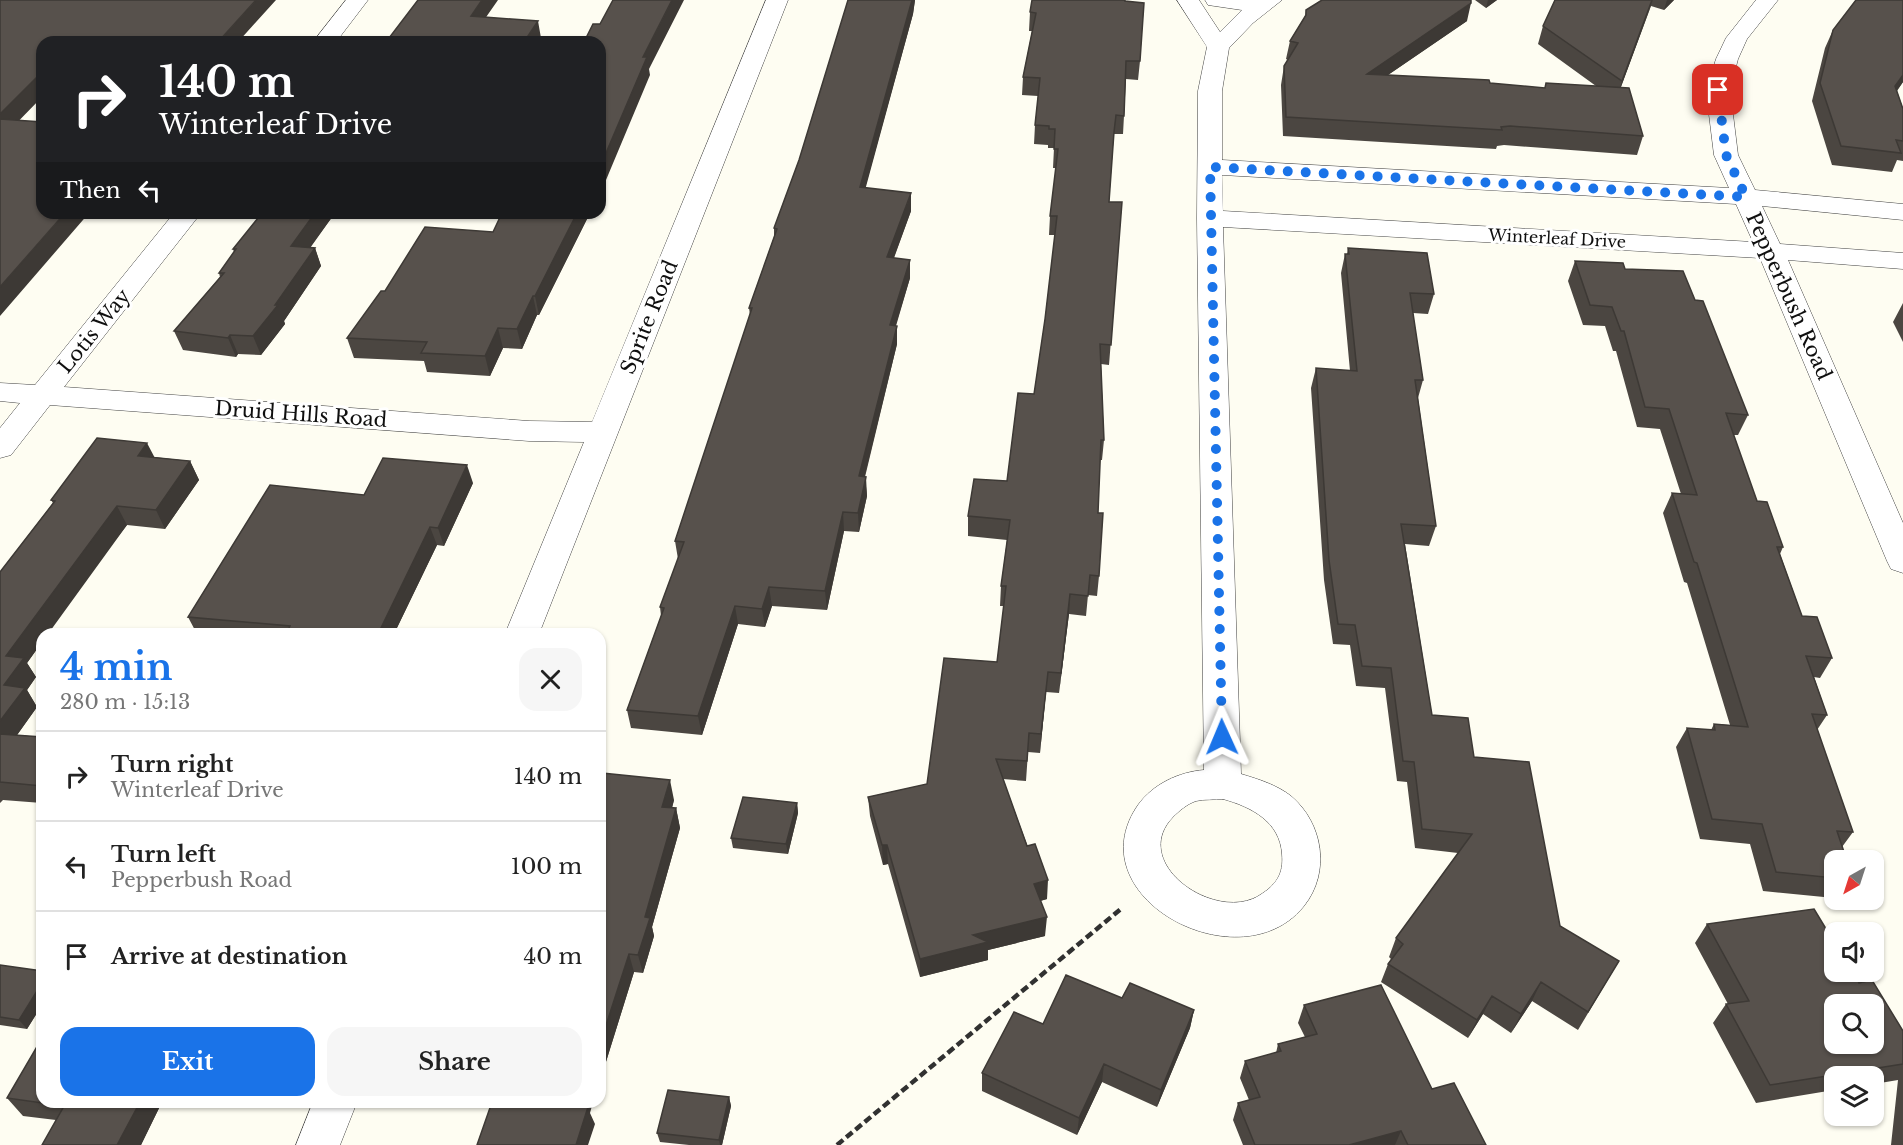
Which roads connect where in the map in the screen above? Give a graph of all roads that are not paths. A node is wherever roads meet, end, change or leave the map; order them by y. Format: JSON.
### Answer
{"nodes":[{"id":1,"x":357,"y":0,"type":"edge"},
{"id":2,"x":777,"y":0,"type":"edge"},
{"id":3,"x":1188,"y":0,"type":"edge"},
{"id":4,"x":1216,"y":0,"type":"edge"},
{"id":5,"x":1767,"y":0,"type":"edge"},
{"id":6,"x":1269,"y":1,"type":"edge"},
{"id":7,"x":329,"y":36,"type":"edge"},
{"id":8,"x":1218,"y":47,"type":"junction"},
{"id":9,"x":1210,"y":167,"type":"junction"},
{"id":10,"x":1746,"y":197,"type":"junction"},
{"id":11,"x":1903,"y":212,"type":"edge"},
{"id":12,"x":1210,"y":218,"type":"junction"},
{"id":13,"x":183,"y":219,"type":"edge"},
{"id":14,"x":1771,"y":251,"type":"junction"},
{"id":15,"x":1903,"y":261,"type":"edge"},
{"id":16,"x":0,"y":392,"type":"edge"},
{"id":17,"x":42,"y":395,"type":"junction"},
{"id":18,"x":603,"y":432,"type":"junction"},
{"id":19,"x":0,"y":448,"type":"edge"},
{"id":20,"x":1903,"y":561,"type":"edge"},
{"id":21,"x":524,"y":628,"type":"edge"},
{"id":22,"x":1223,"y":784,"type":"junction"},
{"id":23,"x":333,"y":1108,"type":"edge"},
{"id":24,"x":318,"y":1145,"type":"edge"}],
"edges":[{"from":1,"to":7,"type":"street"},
{"from":2,"to":18,"type":"street","name":"Sprite Road"},
{"from":3,"to":8,"type":"street"},
{"from":4,"to":6,"type":"street"},
{"from":5,"to":10,"type":"street","name":"Pepperbush Road"},
{"from":6,"to":8,"type":"street"},
{"from":8,"to":9,"type":"street"},
{"from":9,"to":10,"type":"street"},
{"from":9,"to":12,"type":"street"},
{"from":10,"to":11,"type":"street"},
{"from":10,"to":14,"type":"street","name":"Pepperbush Road"},
{"from":12,"to":14,"type":"street","name":"Winterleaf Drive"},
{"from":12,"to":22,"type":"street"},
{"from":13,"to":17,"type":"street","name":"Lotis Way"},
{"from":14,"to":15,"type":"street","name":"Winterleaf Drive"},
{"from":14,"to":20,"type":"street","name":"Pepperbush Road"},
{"from":16,"to":17,"type":"street","name":"Druid Hills Road"},
{"from":17,"to":18,"type":"street","name":"Druid Hills Road"},
{"from":17,"to":19,"type":"street","name":"Lotis Way"},
{"from":18,"to":21,"type":"street","name":"Sprite Road"},
{"from":22,"to":22,"type":"street"},
{"from":23,"to":24,"type":"street"}]}
